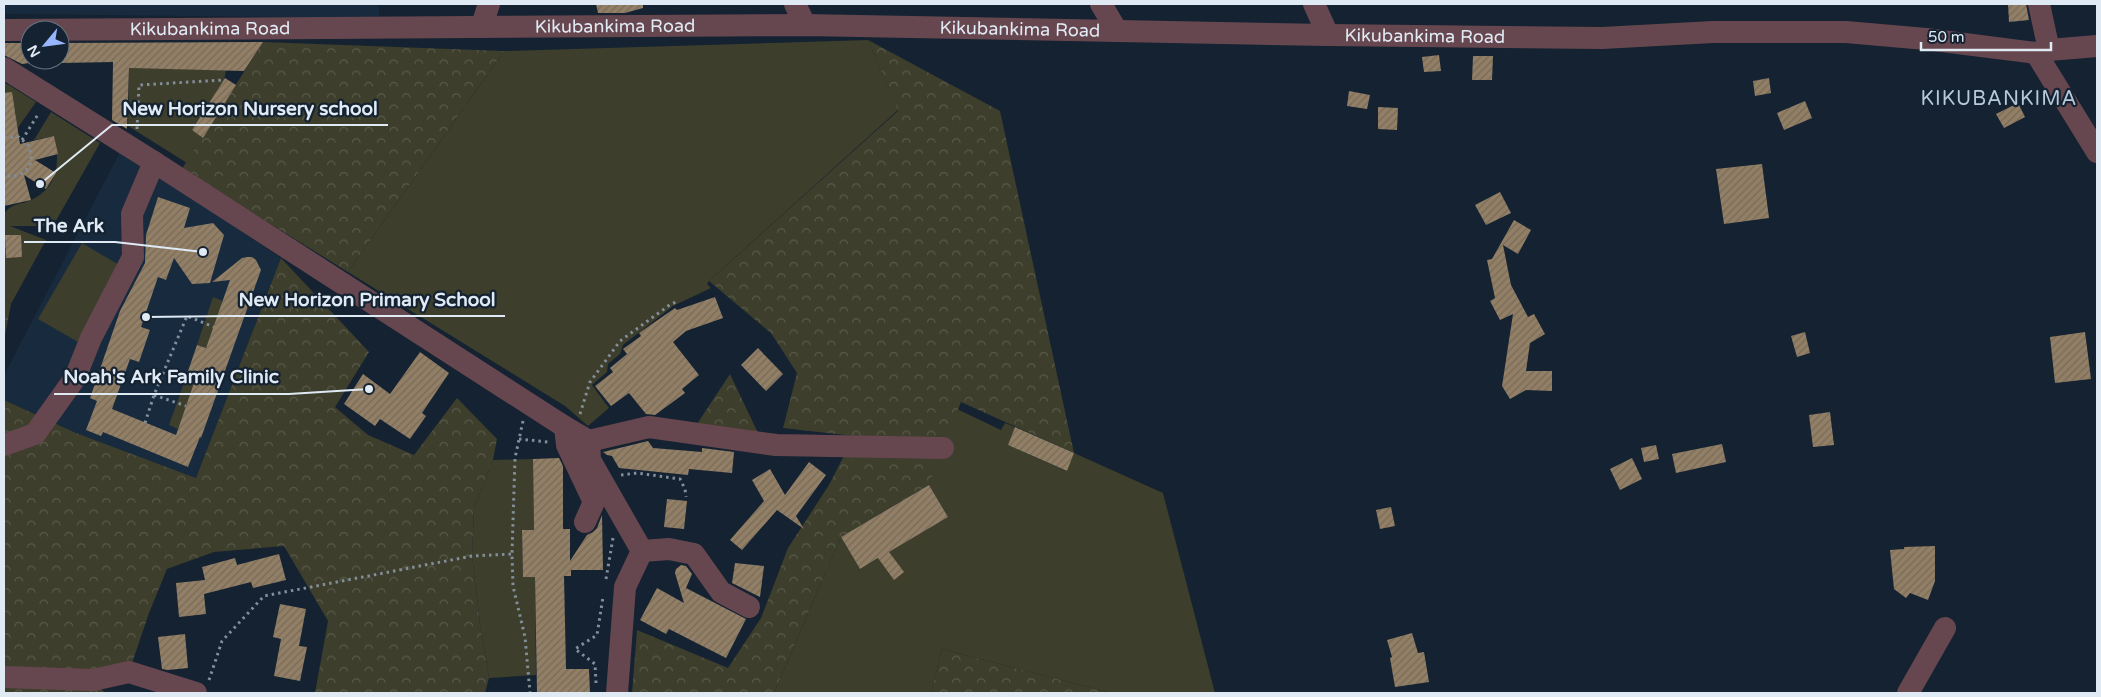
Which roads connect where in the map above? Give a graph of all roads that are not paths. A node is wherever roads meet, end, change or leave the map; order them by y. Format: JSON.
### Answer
{"nodes":[{"id":1,"x":489,"y":4,"type":"edge"},
{"id":2,"x":796,"y":4,"type":"edge"},
{"id":3,"x":1101,"y":4,"type":"edge"},
{"id":4,"x":1314,"y":4,"type":"edge"},
{"id":5,"x":2039,"y":4,"type":"edge"},
{"id":6,"x":805,"y":25,"type":"junction"},
{"id":7,"x":485,"y":27,"type":"junction"},
{"id":8,"x":4,"y":30,"type":"edge"},
{"id":9,"x":1117,"y":31,"type":"junction"},
{"id":10,"x":1328,"y":35,"type":"junction"},
{"id":11,"x":2097,"y":46,"type":"edge"},
{"id":12,"x":2043,"y":52,"type":"junction"},
{"id":13,"x":4,"y":68,"type":"edge"},
{"id":14,"x":2097,"y":152,"type":"edge"},
{"id":15,"x":145,"y":156,"type":"junction"},
{"id":16,"x":574,"y":436,"type":"junction"},
{"id":17,"x":4,"y":445,"type":"edge"},
{"id":18,"x":943,"y":448,"type":"dead end"},
{"id":19,"x":585,"y":522,"type":"dead end"},
{"id":20,"x":642,"y":551,"type":"junction"},
{"id":21,"x":749,"y":607,"type":"dead end"},
{"id":22,"x":1945,"y":628,"type":"dead end"},
{"id":23,"x":4,"y":677,"type":"edge"},
{"id":24,"x":202,"y":689,"type":"edge"},
{"id":25,"x":617,"y":693,"type":"edge"},
{"id":26,"x":1908,"y":693,"type":"edge"}],
"edges":[{"from":1,"to":7,"type":"street"},
{"from":2,"to":6,"type":"street"},
{"from":3,"to":9,"type":"street"},
{"from":4,"to":10,"type":"street"},
{"from":5,"to":12,"type":"street"},
{"from":6,"to":7,"type":"street","name":"Kikubankima Road"},
{"from":6,"to":9,"type":"street","name":"Kikubankima Road"},
{"from":7,"to":8,"type":"street","name":"Kikubankima Road"},
{"from":9,"to":10,"type":"street","name":"Kikubankima Road"},
{"from":10,"to":12,"type":"street","name":"Kikubankima Road"},
{"from":11,"to":12,"type":"street","name":"Kikubankima Road"},
{"from":12,"to":14,"type":"street"},
{"from":13,"to":15,"type":"street"},
{"from":15,"to":16,"type":"street"},
{"from":15,"to":17,"type":"street"},
{"from":16,"to":18,"type":"street"},
{"from":16,"to":19,"type":"street"},
{"from":16,"to":20,"type":"street"},
{"from":20,"to":21,"type":"street"},
{"from":20,"to":25,"type":"street"},
{"from":22,"to":26,"type":"street"},
{"from":23,"to":24,"type":"street"}]}
